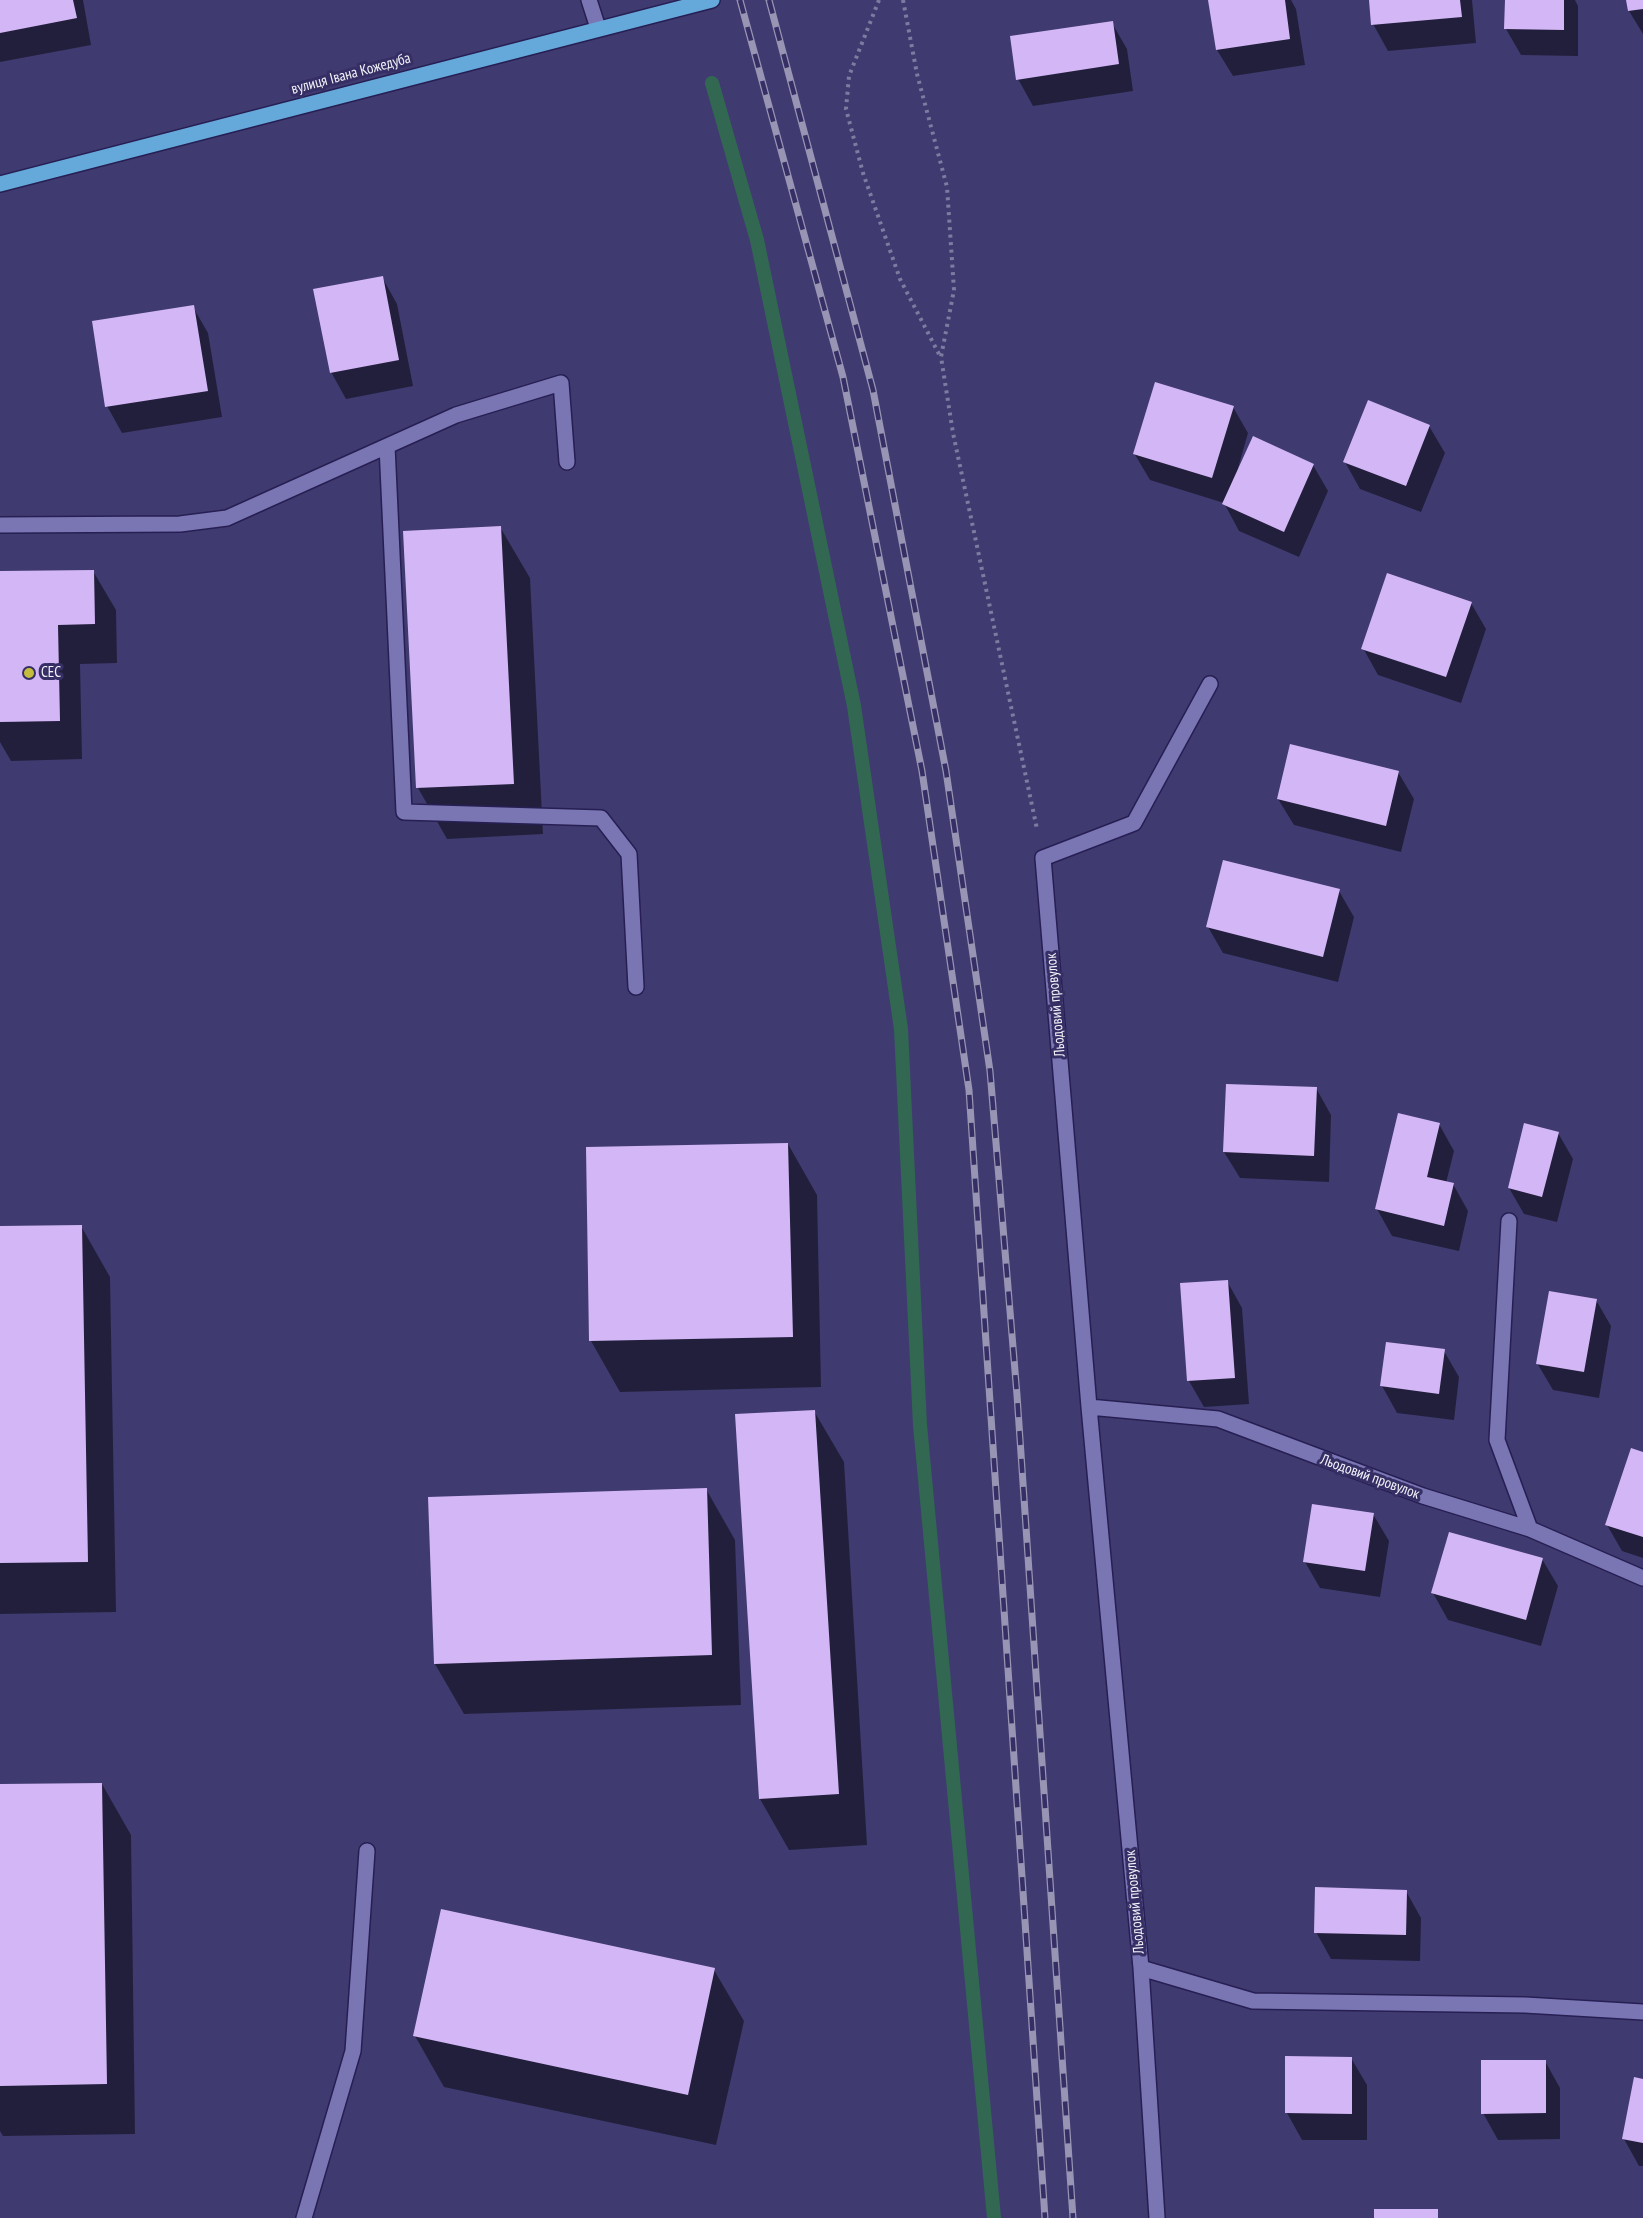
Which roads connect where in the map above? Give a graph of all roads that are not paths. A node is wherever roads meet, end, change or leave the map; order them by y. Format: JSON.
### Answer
{"nodes":[{"id":1,"x":589,"y":0,"type":"edge"},
{"id":2,"x":712,"y":0,"type":"edge"},
{"id":3,"x":598,"y":28,"type":"junction"},
{"id":4,"x":0,"y":184,"type":"edge"},
{"id":5,"x":387,"y":446,"type":"junction"},
{"id":6,"x":567,"y":462,"type":"dead end"},
{"id":7,"x":0,"y":525,"type":"edge"},
{"id":8,"x":1210,"y":684,"type":"dead end"},
{"id":9,"x":636,"y":987,"type":"dead end"},
{"id":10,"x":1509,"y":1221,"type":"dead end"},
{"id":11,"x":1089,"y":1407,"type":"junction"},
{"id":12,"x":1530,"y":1529,"type":"junction"},
{"id":13,"x":1643,"y":1578,"type":"edge"},
{"id":14,"x":367,"y":1851,"type":"dead end"},
{"id":15,"x":1141,"y":1968,"type":"junction"},
{"id":16,"x":1643,"y":2012,"type":"edge"},
{"id":17,"x":304,"y":2218,"type":"edge"},
{"id":18,"x":1157,"y":2218,"type":"edge"}],
"edges":[{"from":1,"to":3,"type":"street"},
{"from":2,"to":3,"type":"main road","name":"вулиця Івана Кожедуба"},
{"from":3,"to":4,"type":"main road","name":"вулиця Івана Кожедуба"},
{"from":5,"to":6,"type":"street"},
{"from":5,"to":7,"type":"street"},
{"from":5,"to":9,"type":"street"},
{"from":8,"to":11,"type":"street","name":"Льодовий провулок"},
{"from":10,"to":12,"type":"street"},
{"from":11,"to":12,"type":"street","name":"Льодовий провулок"},
{"from":11,"to":15,"type":"street","name":"Льодовий провулок"},
{"from":12,"to":13,"type":"street","name":"Льодовий провулок"},
{"from":14,"to":17,"type":"street"},
{"from":15,"to":16,"type":"street","name":"Льодовий провулок"},
{"from":15,"to":18,"type":"street","name":"Льодовий провулок"}]}
